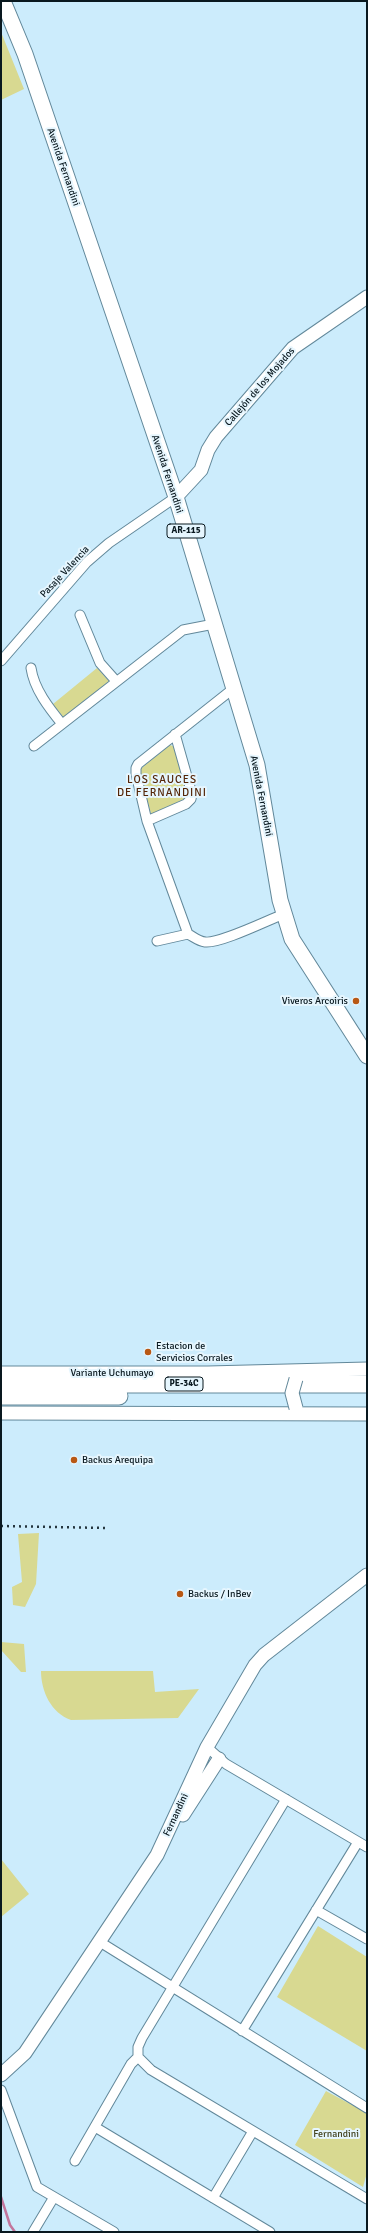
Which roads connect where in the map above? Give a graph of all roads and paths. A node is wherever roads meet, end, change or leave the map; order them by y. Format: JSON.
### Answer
{"nodes":[{"id":1,"x":3,"y":1,"type":"edge"},
{"id":2,"x":367,"y":297,"type":"edge"},
{"id":3,"x":176,"y":497,"type":"junction"},
{"id":4,"x":80,"y":615,"type":"dead end"},
{"id":5,"x":214,"y":624,"type":"junction"},
{"id":6,"x":1,"y":661,"type":"edge"},
{"id":7,"x":31,"y":668,"type":"dead end"},
{"id":8,"x":116,"y":681,"type":"junction"},
{"id":9,"x":234,"y":688,"type":"junction"},
{"id":10,"x":62,"y":724,"type":"junction"},
{"id":11,"x":175,"y":734,"type":"junction"},
{"id":12,"x":34,"y":746,"type":"dead end"},
{"id":13,"x":147,"y":821,"type":"junction"},
{"id":14,"x":284,"y":914,"type":"junction"},
{"id":15,"x":188,"y":934,"type":"junction"},
{"id":16,"x":157,"y":941,"type":"dead end"},
{"id":17,"x":367,"y":1056,"type":"edge"},
{"id":18,"x":367,"y":1369,"type":"edge"},
{"id":19,"x":1,"y":1373,"type":"edge"},
{"id":20,"x":299,"y":1375,"type":"junction"},
{"id":21,"x":1,"y":1384,"type":"edge"},
{"id":22,"x":367,"y":1384,"type":"edge"},
{"id":23,"x":367,"y":1395,"type":"edge"},
{"id":24,"x":1,"y":1396,"type":"edge"},
{"id":25,"x":300,"y":1412,"type":"junction"},
{"id":26,"x":1,"y":1413,"type":"edge"},
{"id":27,"x":367,"y":1414,"type":"edge"},
{"id":28,"x":367,"y":1574,"type":"edge"},
{"id":29,"x":207,"y":1747,"type":"junction"},
{"id":30,"x":219,"y":1759,"type":"junction"},
{"id":31,"x":286,"y":1800,"type":"junction"},
{"id":32,"x":358,"y":1842,"type":"junction"},
{"id":33,"x":367,"y":1847,"type":"edge"},
{"id":34,"x":157,"y":1855,"type":"junction"},
{"id":35,"x":316,"y":1910,"type":"junction"},
{"id":36,"x":367,"y":1939,"type":"edge"},
{"id":37,"x":100,"y":1942,"type":"junction"},
{"id":38,"x":173,"y":1987,"type":"junction"},
{"id":39,"x":242,"y":2031,"type":"junction"},
{"id":40,"x":138,"y":2057,"type":"junction"},
{"id":41,"x":1,"y":2075,"type":"edge"},
{"id":42,"x":1,"y":2090,"type":"edge"},
{"id":43,"x":367,"y":2108,"type":"edge"},
{"id":44,"x":95,"y":2127,"type":"junction"},
{"id":45,"x":253,"y":2131,"type":"junction"},
{"id":46,"x":75,"y":2161,"type":"dead end"},
{"id":47,"x":54,"y":2197,"type":"junction"},
{"id":48,"x":213,"y":2198,"type":"junction"},
{"id":49,"x":367,"y":2199,"type":"edge"},
{"id":50,"x":33,"y":2232,"type":"edge"},
{"id":51,"x":113,"y":2232,"type":"edge"},
{"id":52,"x":270,"y":2232,"type":"edge"}],
"edges":[{"from":1,"to":3,"type":"main road","name":"Avenida Fernandini","number":"AR-115"},
{"from":2,"to":3,"type":"street","name":"Callejón de los Mojados"},
{"from":3,"to":5,"type":"main road","name":"Avenida Fernandini","number":"AR-115"},
{"from":3,"to":6,"type":"street","name":"Pasaje Valencia"},
{"from":4,"to":8,"type":"street"},
{"from":5,"to":8,"type":"street"},
{"from":5,"to":9,"type":"main road","name":"Avenida Fernandini","number":"AR-115"},
{"from":7,"to":10,"type":"street"},
{"from":8,"to":10,"type":"street"},
{"from":9,"to":11,"type":"street"},
{"from":9,"to":14,"type":"main road","name":"Avenida Fernandini","number":"AR-115"},
{"from":10,"to":12,"type":"street"},
{"from":11,"to":13,"type":"street"},
{"from":11,"to":13,"type":"street"},
{"from":13,"to":15,"type":"street"},
{"from":14,"to":15,"type":"street"},
{"from":14,"to":17,"type":"main road","name":"Avenida Fernandini","number":"AR-115"},
{"from":15,"to":16,"type":"street"},
{"from":18,"to":20,"type":"street","name":"Variante Uchumayo"},
{"from":19,"to":20,"type":"street","name":"Variante Uchumayo"},
{"from":20,"to":25,"type":"street","bridge":true},
{"from":21,"to":22,"type":"highway","name":"Variante Uchumayo","number":"PE-34C"},
{"from":23,"to":24,"type":"highway","number":"PE-34C"},
{"from":25,"to":26,"type":"street"},
{"from":25,"to":27,"type":"street"},
{"from":28,"to":29,"type":"street","name":"Fernandini"},
{"from":29,"to":30,"type":"street"},
{"from":29,"to":34,"type":"street","name":"Fernandini"},
{"from":30,"to":31,"type":"street"},
{"from":30,"to":34,"type":"street"},
{"from":31,"to":32,"type":"street"},
{"from":31,"to":38,"type":"street"},
{"from":32,"to":33,"type":"street"},
{"from":32,"to":35,"type":"street"},
{"from":34,"to":37,"type":"street","name":"Fernandini"},
{"from":35,"to":36,"type":"street"},
{"from":35,"to":39,"type":"street"},
{"from":37,"to":38,"type":"street"},
{"from":37,"to":41,"type":"street","name":"Fernandini"},
{"from":38,"to":39,"type":"street"},
{"from":38,"to":40,"type":"street"},
{"from":39,"to":43,"type":"street"},
{"from":40,"to":44,"type":"street"},
{"from":40,"to":45,"type":"street"},
{"from":42,"to":47,"type":"street"},
{"from":44,"to":46,"type":"street"},
{"from":44,"to":48,"type":"street"},
{"from":45,"to":48,"type":"street"},
{"from":45,"to":49,"type":"street"},
{"from":47,"to":50,"type":"street"},
{"from":47,"to":51,"type":"street"},
{"from":48,"to":52,"type":"street"}]}
